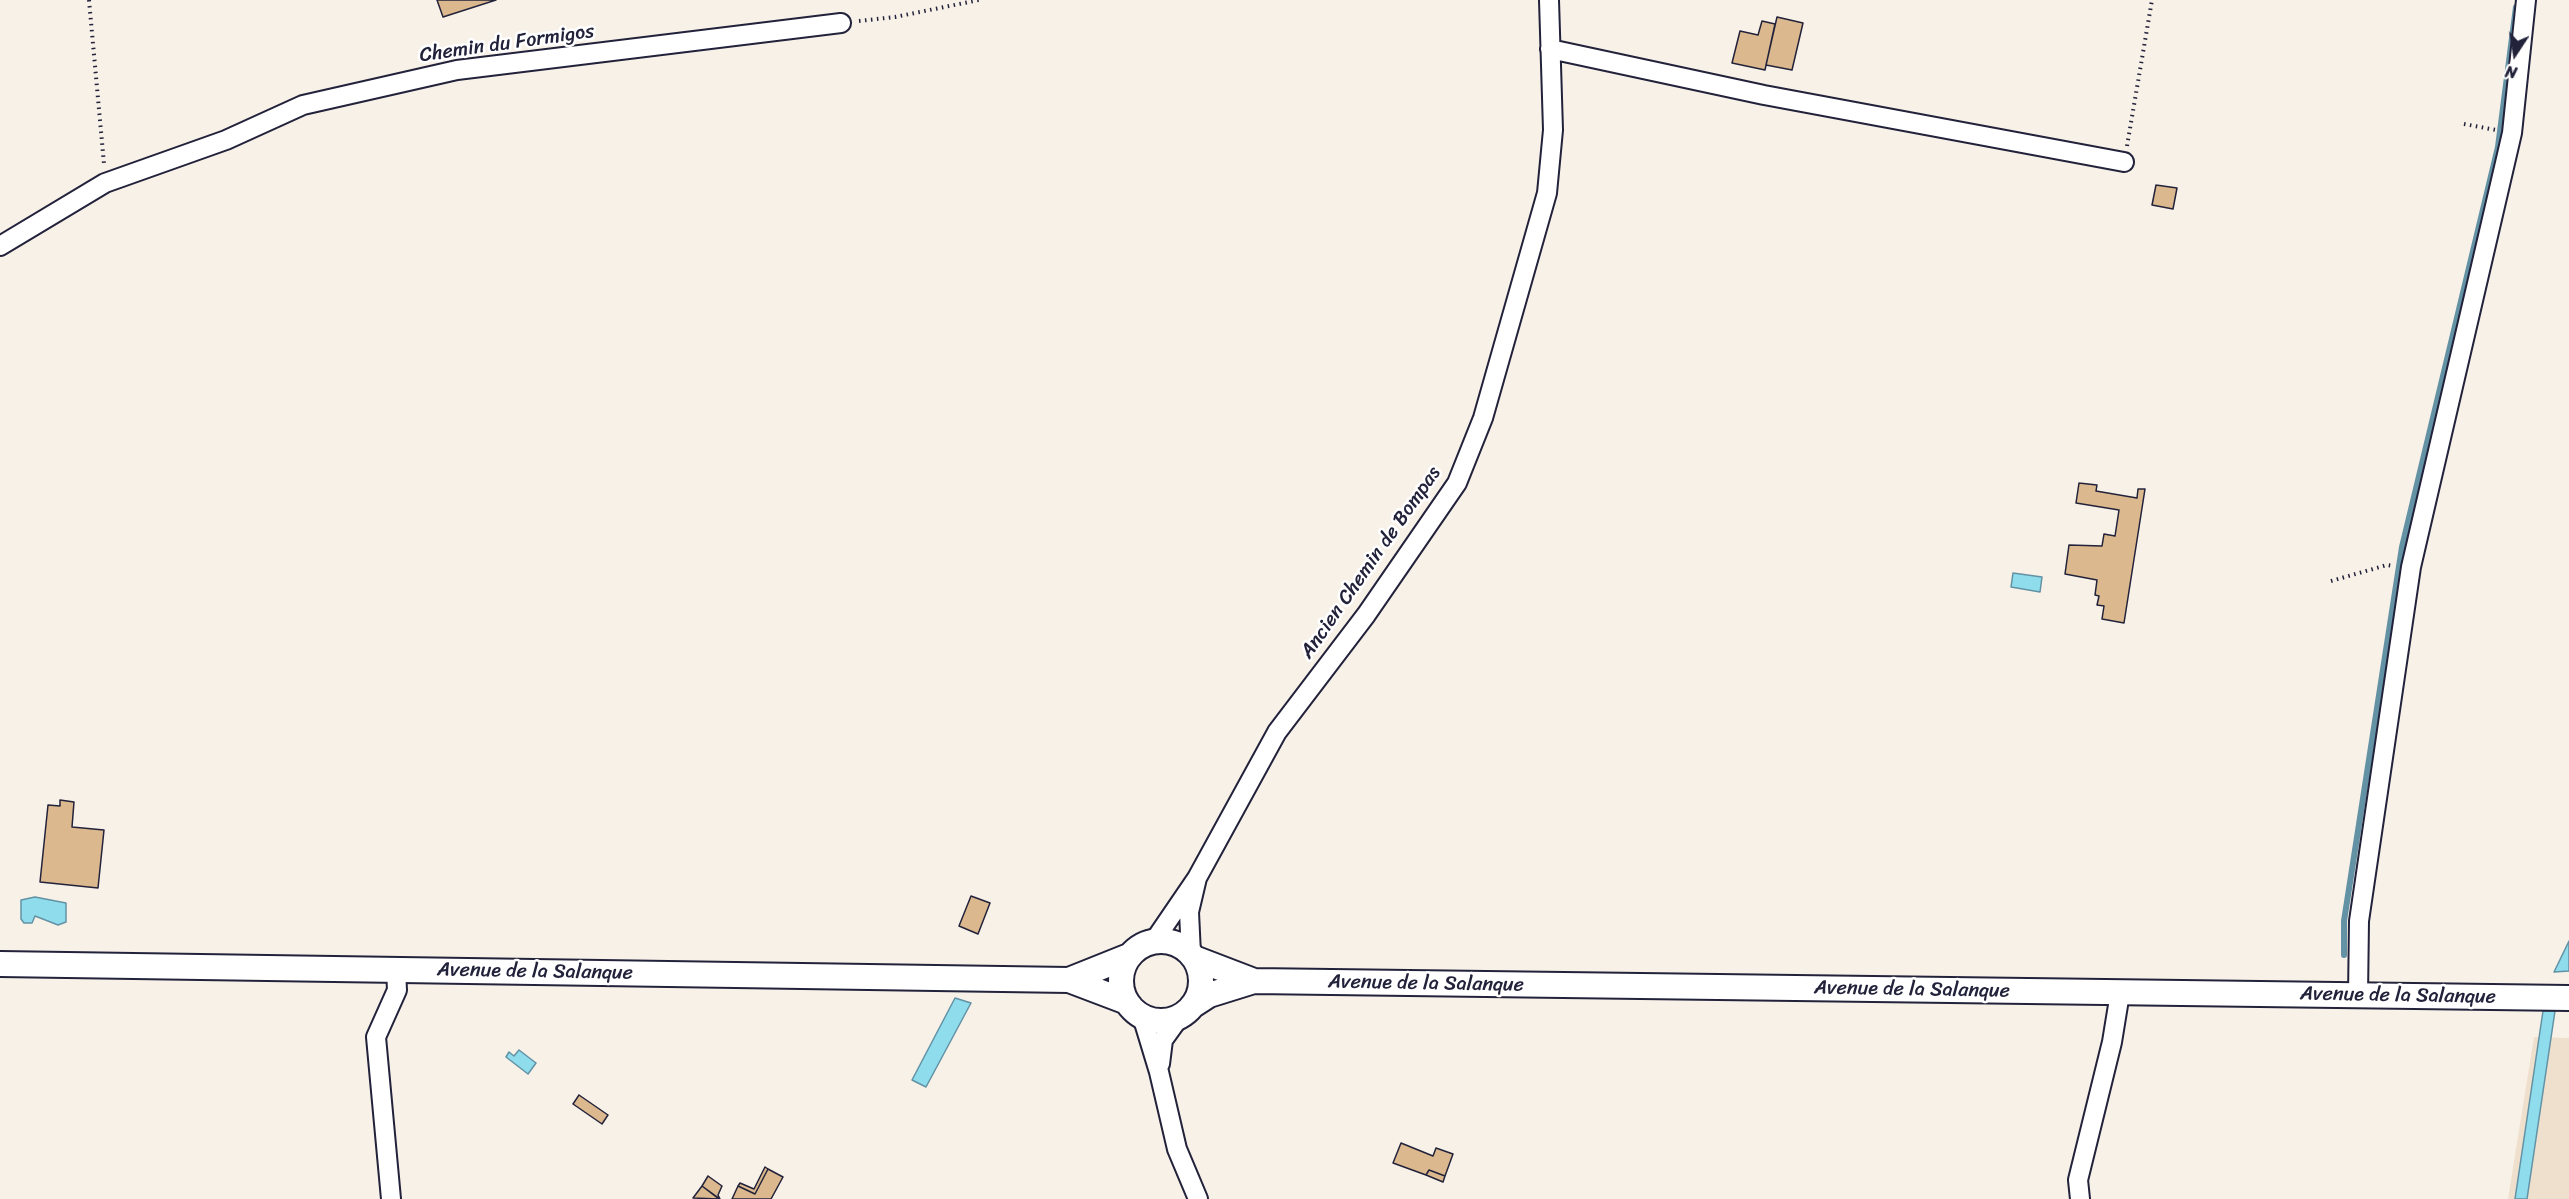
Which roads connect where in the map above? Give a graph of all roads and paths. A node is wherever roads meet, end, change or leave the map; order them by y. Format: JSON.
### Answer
{"nodes":[{"id":1,"x":89,"y":0,"type":"edge"},
{"id":2,"x":979,"y":0,"type":"edge"},
{"id":3,"x":1549,"y":0,"type":"edge"},
{"id":4,"x":2152,"y":0,"type":"edge"},
{"id":5,"x":2526,"y":0,"type":"edge"},
{"id":6,"x":842,"y":23,"type":"joint"},
{"id":7,"x":1550,"y":49,"type":"junction"},
{"id":8,"x":2464,"y":124,"type":"dead end"},
{"id":9,"x":2489,"y":128,"type":"dead end"},
{"id":10,"x":2124,"y":162,"type":"joint"},
{"id":11,"x":105,"y":183,"type":"junction"},
{"id":12,"x":0,"y":246,"type":"edge"},
{"id":13,"x":2387,"y":566,"type":"dead end"},
{"id":14,"x":2331,"y":581,"type":"dead end"},
{"id":15,"x":1197,"y":878,"type":"junction"},
{"id":16,"x":1154,"y":941,"type":"junction"},
{"id":17,"x":1129,"y":956,"type":"junction"},
{"id":18,"x":1192,"y":956,"type":"junction"},
{"id":19,"x":0,"y":964,"type":"edge"},
{"id":20,"x":396,"y":970,"type":"junction"},
{"id":21,"x":1069,"y":980,"type":"junction"},
{"id":22,"x":1254,"y":981,"type":"junction"},
{"id":23,"x":2120,"y":993,"type":"junction"},
{"id":24,"x":2358,"y":996,"type":"junction"},
{"id":25,"x":2569,"y":998,"type":"edge"},
{"id":26,"x":1135,"y":1009,"type":"junction"},
{"id":27,"x":1186,"y":1011,"type":"junction"},
{"id":28,"x":1159,"y":1072,"type":"junction"},
{"id":29,"x":391,"y":1199,"type":"edge"},
{"id":30,"x":1198,"y":1199,"type":"edge"},
{"id":31,"x":2080,"y":1199,"type":"edge"}],
"edges":[{"from":1,"to":11,"type":"path"},
{"from":2,"to":6,"type":"path"},
{"from":3,"to":7,"type":"street","name":"Ancien Chemin de Bompas"},
{"from":4,"to":10,"type":"path"},
{"from":5,"to":24,"type":"street"},
{"from":6,"to":11,"type":"street","name":"Chemin du Formigos"},
{"from":7,"to":10,"type":"street"},
{"from":7,"to":15,"type":"street","name":"Ancien Chemin de Bompas"},
{"from":8,"to":9,"type":"path"},
{"from":11,"to":12,"type":"street","name":"Chemin du Formigos"},
{"from":13,"to":14,"type":"path"},
{"from":15,"to":16,"type":"street","name":"Ancien Chemin de Bompas"},
{"from":15,"to":18,"type":"street","name":"Ancien Chemin de Bompas"},
{"from":16,"to":17,"type":"main road"},
{"from":16,"to":18,"type":"main road"},
{"from":17,"to":21,"type":"main road"},
{"from":17,"to":26,"type":"main road"},
{"from":18,"to":22,"type":"main road","name":"Avenue de la Salanque"},
{"from":18,"to":27,"type":"main road"},
{"from":19,"to":20,"type":"main road","name":"Avenue de la Salanque"},
{"from":20,"to":21,"type":"main road","name":"Avenue de la Salanque"},
{"from":20,"to":29,"type":"street"},
{"from":21,"to":26,"type":"main road"},
{"from":22,"to":23,"type":"main road","name":"Avenue de la Salanque"},
{"from":22,"to":27,"type":"main road","name":"Avenue de la Salanque"},
{"from":23,"to":24,"type":"main road","name":"Avenue de la Salanque"},
{"from":23,"to":31,"type":"street"},
{"from":24,"to":25,"type":"main road","name":"Avenue de la Salanque"},
{"from":26,"to":27,"type":"main road"},
{"from":26,"to":28,"type":"street"},
{"from":27,"to":28,"type":"street"},
{"from":28,"to":30,"type":"street"}]}
